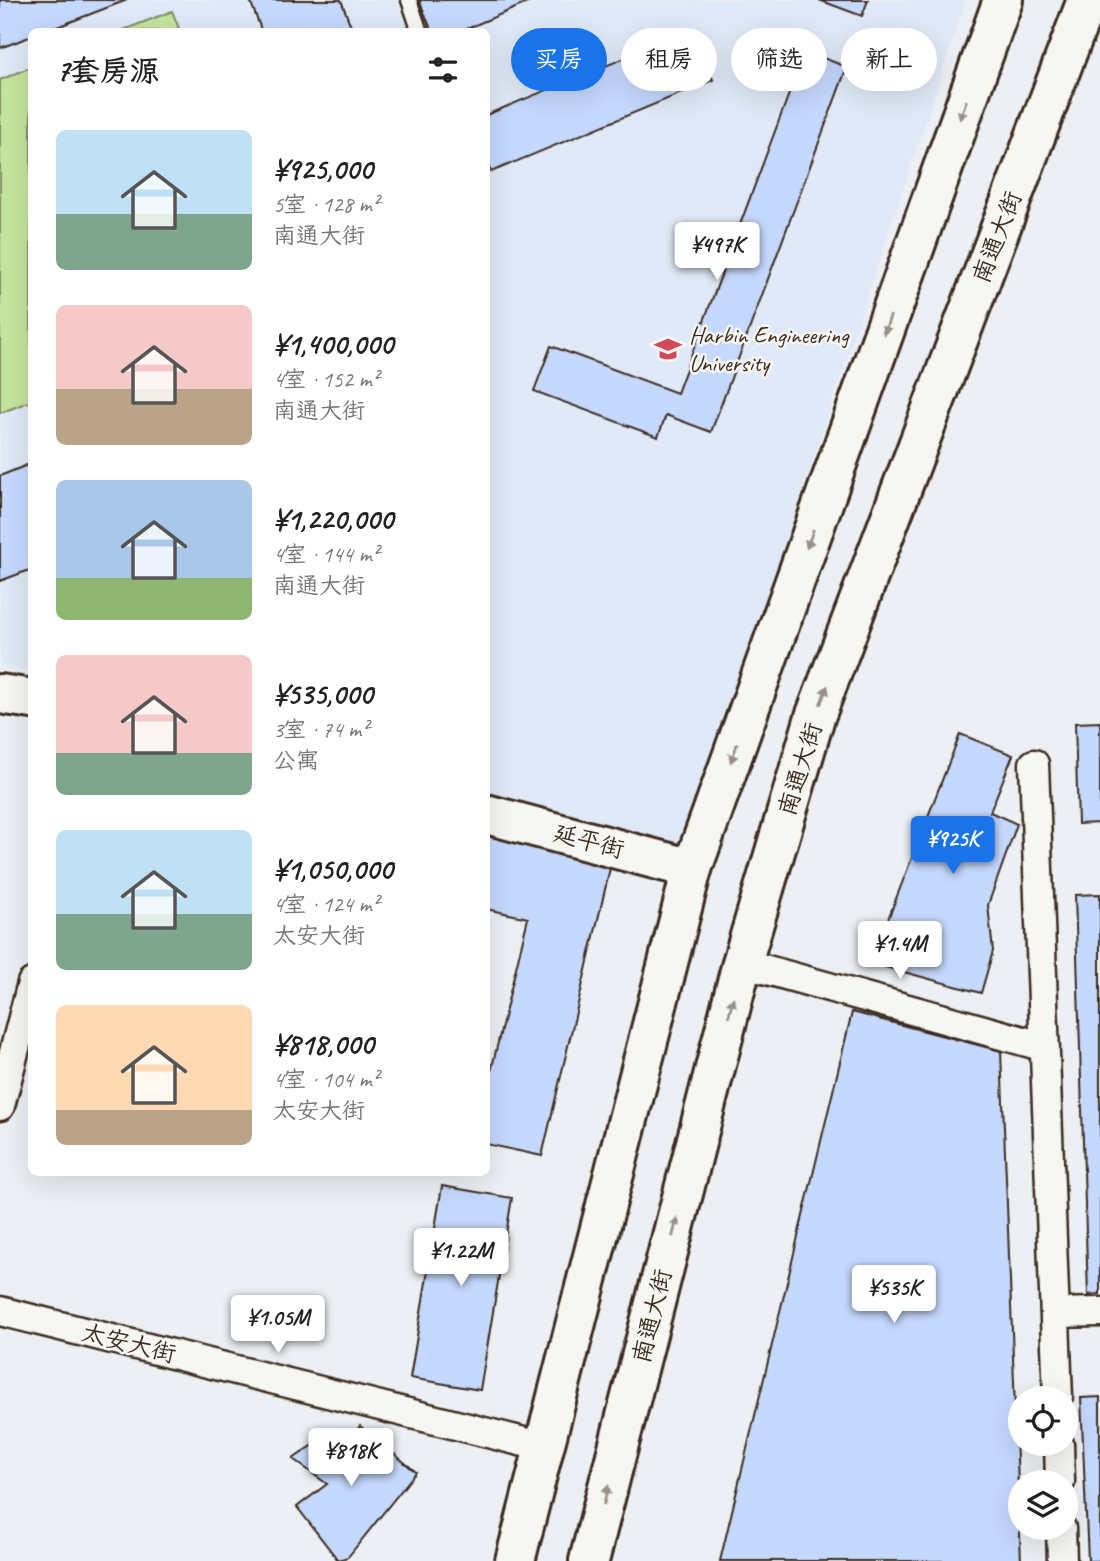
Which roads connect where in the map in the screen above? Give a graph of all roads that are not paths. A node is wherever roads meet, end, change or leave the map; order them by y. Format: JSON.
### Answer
{"nodes":[{"id":1,"x":408,"y":0,"type":"edge"},
{"id":2,"x":1003,"y":0,"type":"edge"},
{"id":3,"x":1087,"y":0,"type":"edge"},
{"id":4,"x":418,"y":28,"type":"edge"},
{"id":5,"x":0,"y":694,"type":"edge"},
{"id":6,"x":28,"y":698,"type":"edge"},
{"id":7,"x":1034,"y":764,"type":"dead end"},
{"id":8,"x":490,"y":815,"type":"edge"},
{"id":9,"x":692,"y":869,"type":"junction"},
{"id":10,"x":742,"y":963,"type":"junction"},
{"id":11,"x":28,"y":998,"type":"edge"},
{"id":12,"x":1045,"y":1047,"type":"junction"},
{"id":13,"x":0,"y":1106,"type":"edge"},
{"id":14,"x":0,"y":1311,"type":"edge"},
{"id":15,"x":1100,"y":1312,"type":"edge"},
{"id":16,"x":1055,"y":1314,"type":"junction"},
{"id":17,"x":1058,"y":1386,"type":"edge"},
{"id":18,"x":544,"y":1447,"type":"junction"},
{"id":19,"x":1061,"y":1540,"type":"edge"},
{"id":20,"x":515,"y":1561,"type":"edge"},
{"id":21,"x":589,"y":1561,"type":"edge"},
{"id":22,"x":1062,"y":1561,"type":"edge"}],
"edges":[{"from":1,"to":4,"type":"lane"},
{"from":2,"to":9,"type":"main road","one_way":true},
{"from":10,"to":3,"type":"main road","name":"南通大街","one_way":true},
{"from":5,"to":6,"type":"main road"},
{"from":7,"to":12,"type":"street"},
{"from":8,"to":9,"type":"main road","name":"延平街"},
{"from":9,"to":18,"type":"main road"},
{"from":10,"to":12,"type":"street"},
{"from":21,"to":10,"type":"main road","name":"南通大街","one_way":true},
{"from":11,"to":13,"type":"street"},
{"from":12,"to":16,"type":"street"},
{"from":14,"to":18,"type":"street","name":"太安大街"},
{"from":15,"to":16,"type":"street"},
{"from":16,"to":17,"type":"street"},
{"from":18,"to":20,"type":"main road"},
{"from":19,"to":22,"type":"street"}]}
